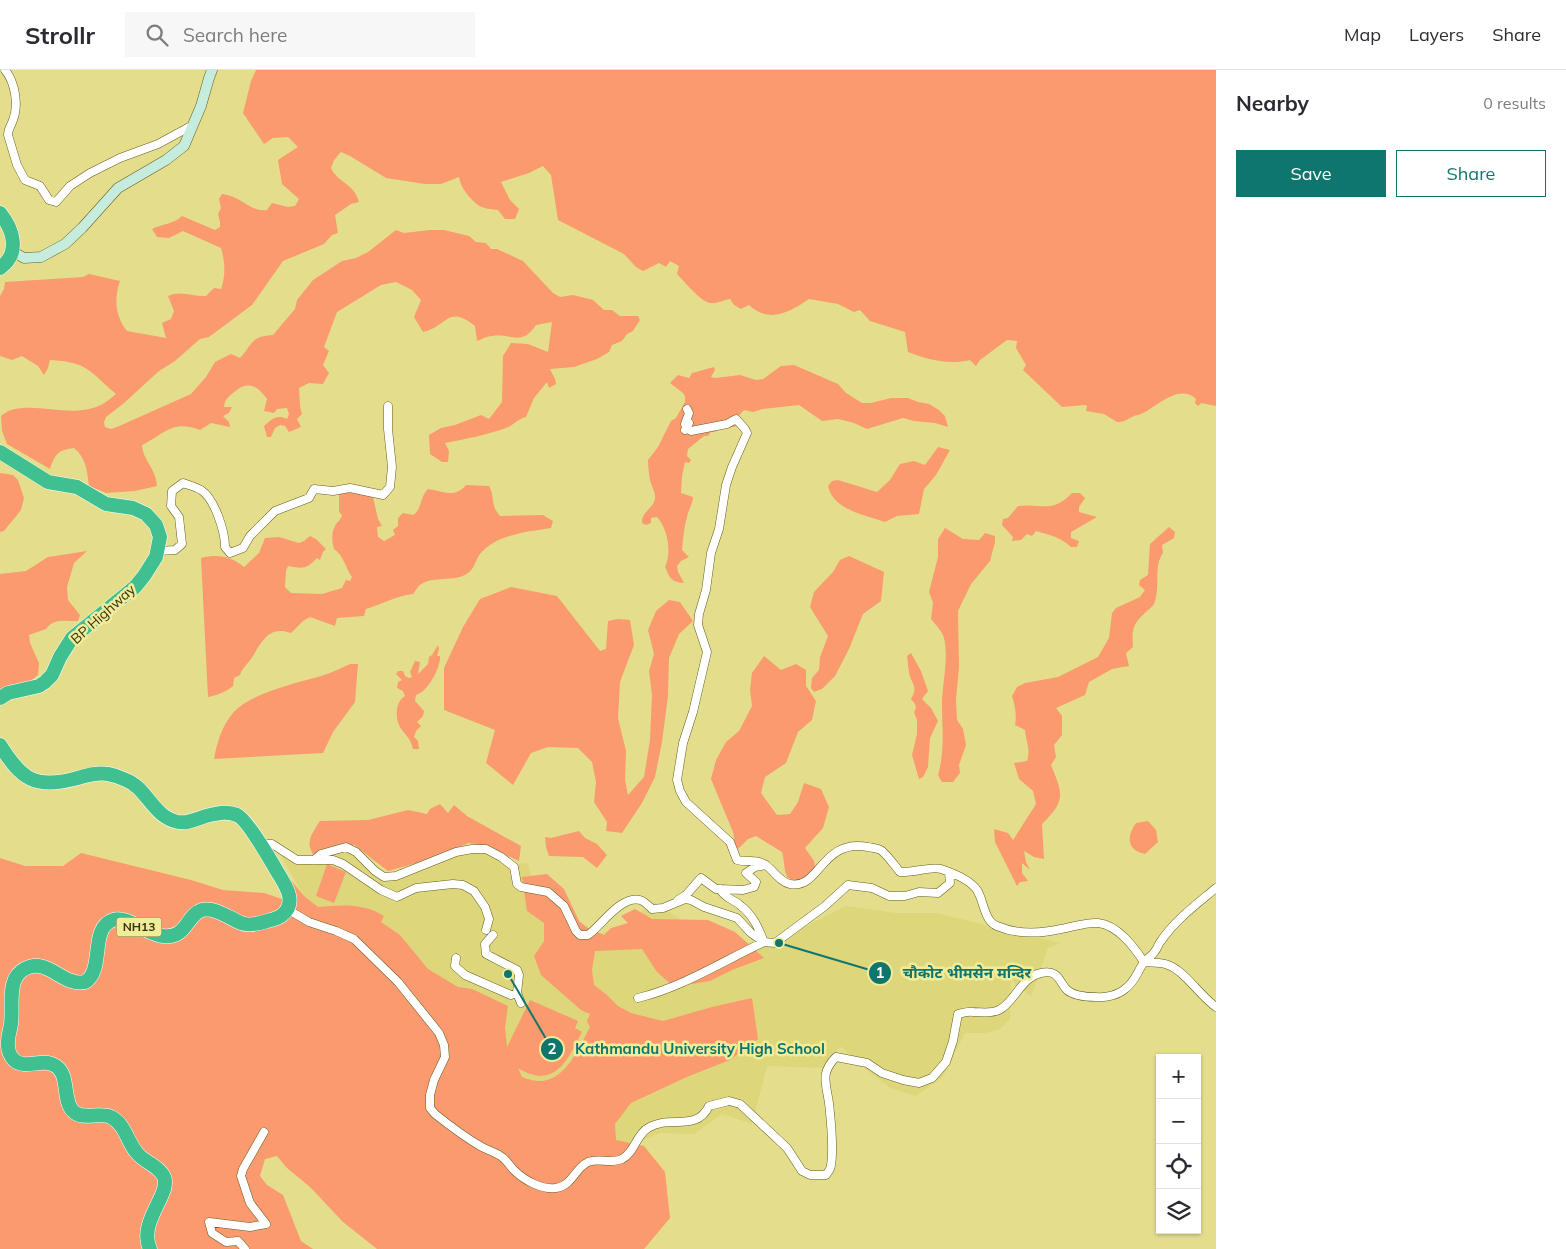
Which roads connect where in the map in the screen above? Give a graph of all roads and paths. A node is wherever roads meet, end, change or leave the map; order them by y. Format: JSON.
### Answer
{"nodes":[{"id":1,"x":5,"y":70,"type":"edge"},
{"id":2,"x":212,"y":70,"type":"edge"},
{"id":3,"x":193,"y":124,"type":"junction"},
{"id":4,"x":0,"y":213,"type":"edge"},
{"id":5,"x":12,"y":251,"type":"junction"},
{"id":6,"x":0,"y":268,"type":"edge"},
{"id":7,"x":388,"y":406,"type":"dead end"},
{"id":8,"x":687,"y":410,"type":"dead end"},
{"id":9,"x":0,"y":452,"type":"edge"},
{"id":10,"x":159,"y":550,"type":"junction"},
{"id":11,"x":0,"y":698,"type":"edge"},
{"id":12,"x":0,"y":746,"type":"edge"},
{"id":13,"x":259,"y":844,"type":"junction"},
{"id":14,"x":314,"y":860,"type":"junction"},
{"id":15,"x":766,"y":865,"type":"junction"},
{"id":16,"x":950,"y":873,"type":"junction"},
{"id":17,"x":1216,"y":888,"type":"edge"},
{"id":18,"x":720,"y":890,"type":"junction"},
{"id":19,"x":668,"y":906,"type":"junction"},
{"id":20,"x":287,"y":909,"type":"junction"},
{"id":21,"x":764,"y":942,"type":"junction"},
{"id":22,"x":456,"y":958,"type":"dead end"},
{"id":23,"x":1144,"y":962,"type":"junction"},
{"id":24,"x":518,"y":993,"type":"junction"},
{"id":25,"x":638,"y":998,"type":"dead end"},
{"id":26,"x":521,"y":1003,"type":"dead end"},
{"id":27,"x":1216,"y":1007,"type":"edge"},
{"id":28,"x":264,"y":1132,"type":"dead end"},
{"id":29,"x":150,"y":1249,"type":"edge"},
{"id":30,"x":245,"y":1249,"type":"edge"}],
"edges":[{"from":1,"to":3,"type":"street"},
{"from":2,"to":3,"type":"street"},
{"from":3,"to":5,"type":"street"},
{"from":4,"to":5,"type":"highway"},
{"from":5,"to":6,"type":"highway"},
{"from":7,"to":10,"type":"street"},
{"from":8,"to":15,"type":"street"},
{"from":9,"to":10,"type":"highway"},
{"from":10,"to":11,"type":"highway","name":"BP Highway"},
{"from":12,"to":13,"type":"highway"},
{"from":13,"to":14,"type":"street"},
{"from":13,"to":20,"type":"highway"},
{"from":14,"to":19,"type":"street"},
{"from":14,"to":24,"type":"street"},
{"from":15,"to":16,"type":"street"},
{"from":15,"to":18,"type":"street"},
{"from":16,"to":21,"type":"street"},
{"from":16,"to":23,"type":"street"},
{"from":17,"to":23,"type":"street"},
{"from":18,"to":19,"type":"street"},
{"from":18,"to":21,"type":"street"},
{"from":19,"to":21,"type":"street"},
{"from":20,"to":23,"type":"street"},
{"from":20,"to":29,"type":"highway","number":"NH13"},
{"from":21,"to":25,"type":"street"},
{"from":22,"to":24,"type":"street"},
{"from":23,"to":27,"type":"street"},
{"from":24,"to":26,"type":"street"},
{"from":28,"to":30,"type":"street"}]}
